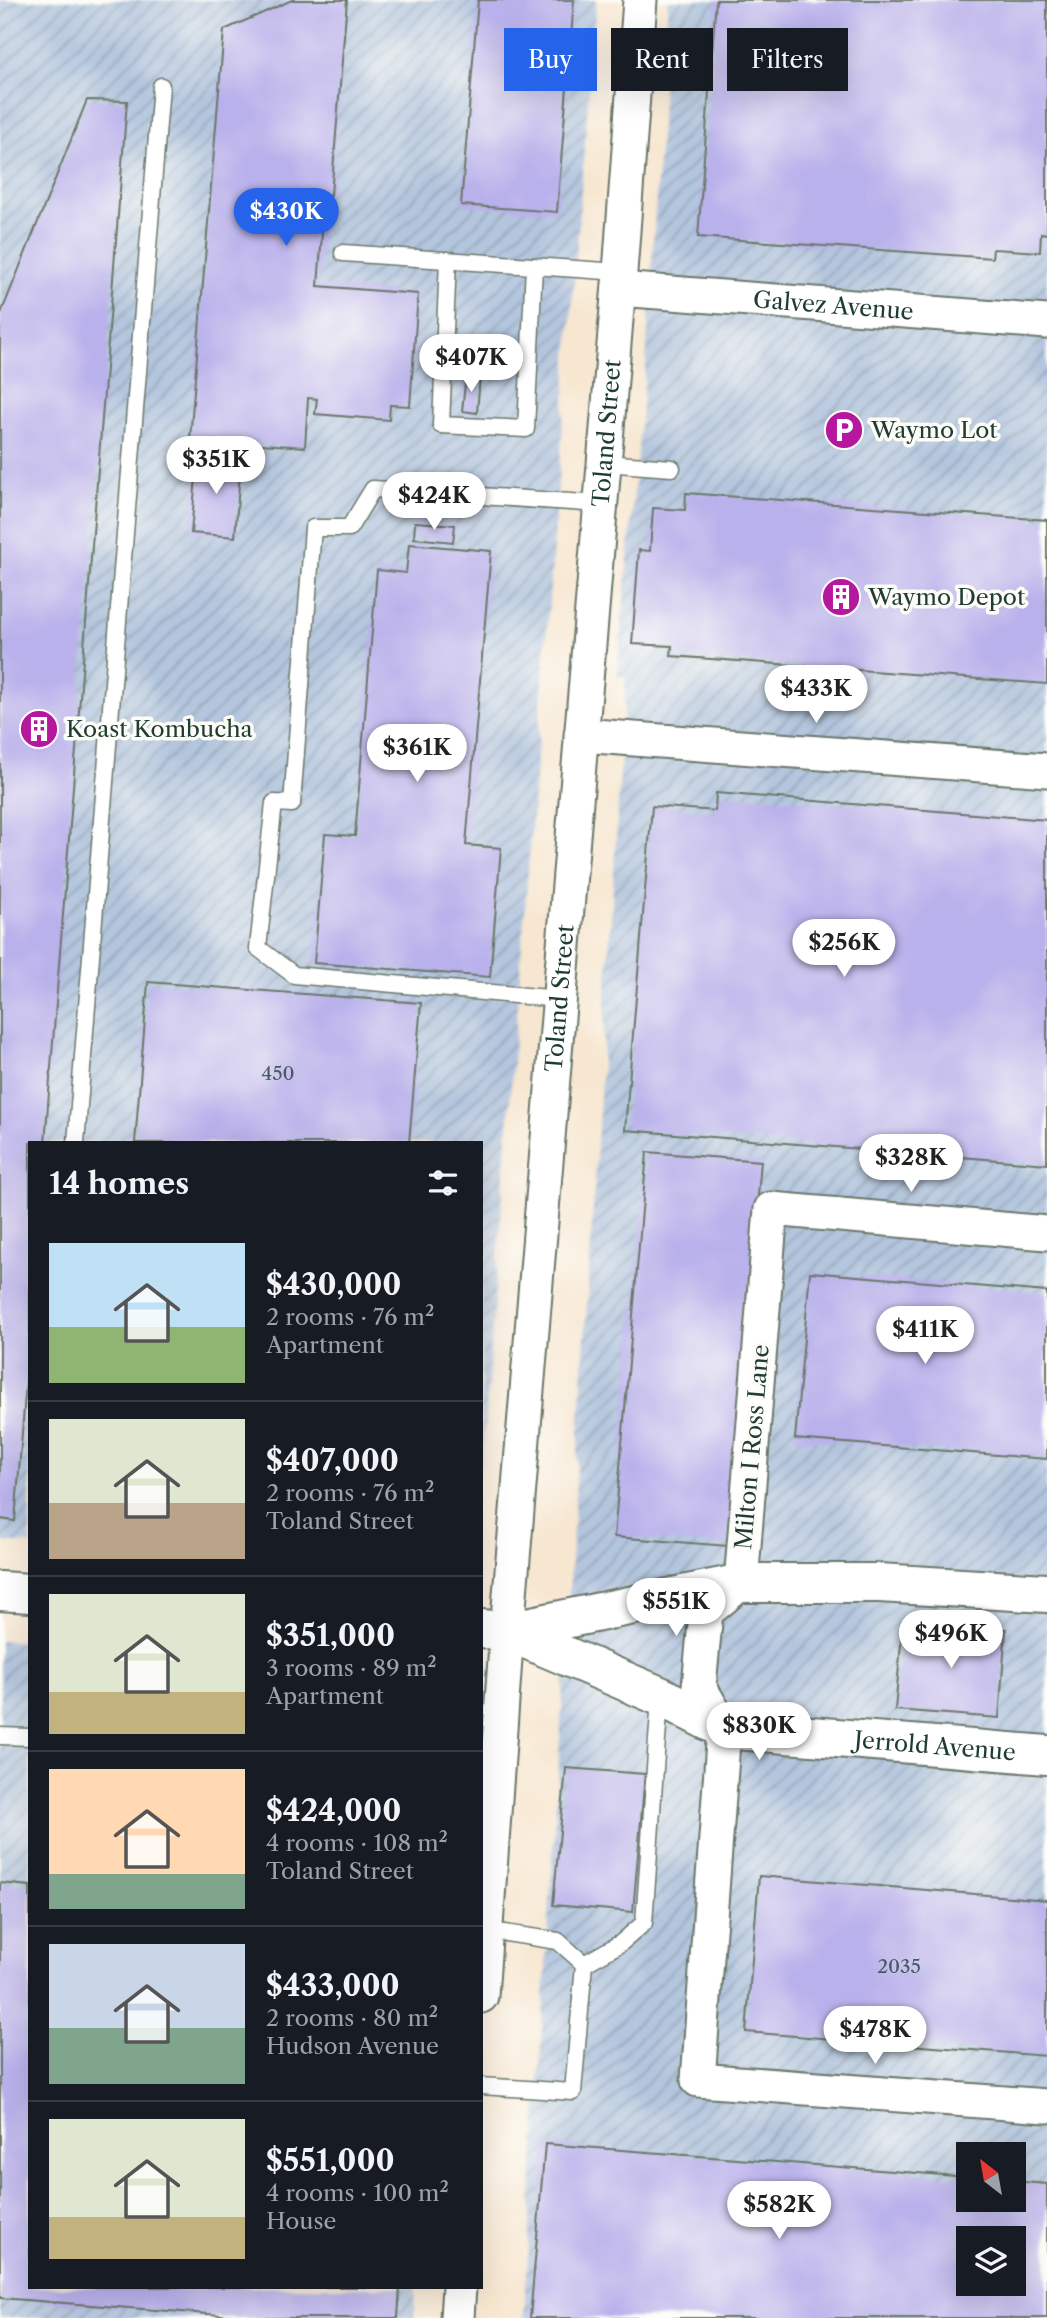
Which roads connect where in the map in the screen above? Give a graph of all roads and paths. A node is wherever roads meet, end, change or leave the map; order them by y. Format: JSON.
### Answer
{"nodes":[{"id":1,"x":640,"y":0,"type":"edge"},
{"id":2,"x":161,"y":86,"type":"dead end"},
{"id":3,"x":343,"y":253,"type":"dead end"},
{"id":4,"x":448,"y":260,"type":"junction"},
{"id":5,"x":534,"y":266,"type":"junction"},
{"id":6,"x":619,"y":281,"type":"junction"},
{"id":7,"x":1047,"y":322,"type":"edge"},
{"id":8,"x":604,"y":463,"type":"junction"},
{"id":9,"x":672,"y":468,"type":"dead end"},
{"id":10,"x":601,"y":504,"type":"junction"},
{"id":11,"x":581,"y":735,"type":"junction"},
{"id":12,"x":1047,"y":770,"type":"edge"},
{"id":13,"x":559,"y":999,"type":"junction"},
{"id":14,"x":76,"y":1141,"type":"edge"},
{"id":15,"x":1047,"y":1233,"type":"edge"},
{"id":16,"x":741,"y":1583,"type":"junction"},
{"id":17,"x":0,"y":1591,"type":"edge"},
{"id":18,"x":28,"y":1593,"type":"edge"},
{"id":19,"x":1047,"y":1593,"type":"edge"},
{"id":20,"x":494,"y":1630,"type":"edge"},
{"id":21,"x":660,"y":1696,"type":"junction"},
{"id":22,"x":724,"y":1729,"type":"junction"},
{"id":23,"x":0,"y":1736,"type":"edge"},
{"id":24,"x":28,"y":1737,"type":"edge"},
{"id":25,"x":489,"y":1754,"type":"edge"},
{"id":26,"x":1047,"y":1755,"type":"edge"},
{"id":27,"x":485,"y":1930,"type":"junction"},
{"id":28,"x":483,"y":1963,"type":"edge"},
{"id":29,"x":584,"y":1964,"type":"junction"},
{"id":30,"x":483,"y":2086,"type":"edge"},
{"id":31,"x":1047,"y":2106,"type":"edge"},
{"id":32,"x":459,"y":2289,"type":"edge"},
{"id":33,"x":457,"y":2318,"type":"edge"}],
"edges":[{"from":1,"to":6,"type":"street","name":"Toland Street"},
{"from":2,"to":14,"type":"lane"},
{"from":3,"to":4,"type":"lane"},
{"from":4,"to":5,"type":"lane"},
{"from":4,"to":5,"type":"lane"},
{"from":5,"to":6,"type":"lane"},
{"from":6,"to":7,"type":"street","name":"Galvez Avenue"},
{"from":6,"to":8,"type":"street","name":"Toland Street"},
{"from":8,"to":9,"type":"lane"},
{"from":8,"to":10,"type":"street","name":"Toland Street"},
{"from":10,"to":11,"type":"street","name":"Toland Street"},
{"from":10,"to":13,"type":"lane"},
{"from":11,"to":12,"type":"street"},
{"from":11,"to":13,"type":"street","name":"Toland Street"},
{"from":13,"to":20,"type":"street","name":"Toland Street"},
{"from":15,"to":16,"type":"street","name":"Milton I Ross Lane"},
{"from":16,"to":19,"type":"street"},
{"from":16,"to":20,"type":"street"},
{"from":16,"to":22,"type":"street","name":"Milton I Ross Lane"},
{"from":17,"to":18,"type":"street"},
{"from":20,"to":21,"type":"street","name":"Jerrold Avenue"},
{"from":20,"to":25,"type":"street","name":"Toland Street"},
{"from":21,"to":22,"type":"street","name":"Jerrold Avenue"},
{"from":21,"to":29,"type":"lane"},
{"from":22,"to":26,"type":"street","name":"Jerrold Avenue"},
{"from":22,"to":31,"type":"street"},
{"from":23,"to":24,"type":"lane"},
{"from":25,"to":27,"type":"street","name":"Toland Street"},
{"from":27,"to":28,"type":"street","name":"Toland Street"},
{"from":27,"to":29,"type":"lane"},
{"from":29,"to":30,"type":"lane"},
{"from":32,"to":33,"type":"street"}]}
